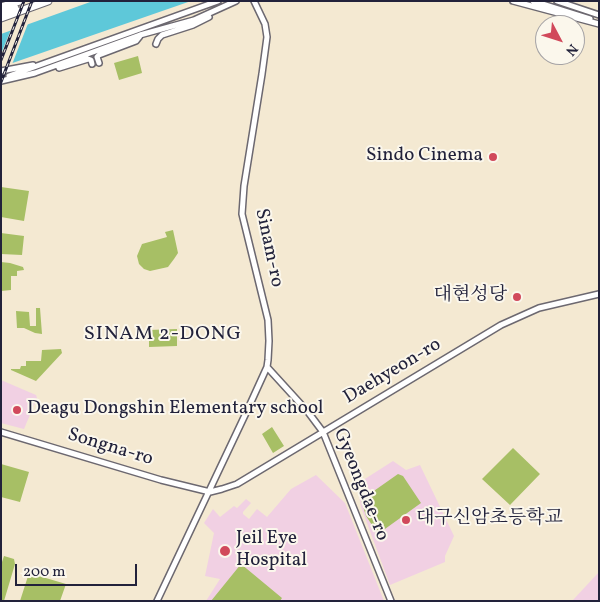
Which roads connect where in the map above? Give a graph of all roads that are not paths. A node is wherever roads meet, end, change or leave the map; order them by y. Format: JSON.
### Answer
{"nodes":[{"id":1,"x":20,"y":1,"type":"edge"},
{"id":2,"x":41,"y":1,"type":"edge"},
{"id":3,"x":48,"y":1,"type":"edge"},
{"id":4,"x":218,"y":1,"type":"edge"},
{"id":5,"x":236,"y":1,"type":"edge"},
{"id":6,"x":254,"y":1,"type":"edge"},
{"id":7,"x":513,"y":1,"type":"edge"},
{"id":8,"x":533,"y":1,"type":"edge"},
{"id":9,"x":557,"y":1,"type":"edge"},
{"id":10,"x":226,"y":6,"type":"junction"},
{"id":11,"x":1,"y":7,"type":"edge"},
{"id":12,"x":1,"y":12,"type":"edge"},
{"id":13,"x":599,"y":15,"type":"edge"},
{"id":14,"x":1,"y":18,"type":"edge"},
{"id":15,"x":599,"y":23,"type":"edge"},
{"id":16,"x":140,"y":35,"type":"junction"},
{"id":17,"x":156,"y":44,"type":"dead end"},
{"id":18,"x":45,"y":63,"type":"junction"},
{"id":19,"x":98,"y":63,"type":"dead end"},
{"id":20,"x":92,"y":64,"type":"dead end"},
{"id":21,"x":49,"y":69,"type":"junction"},
{"id":22,"x":1,"y":71,"type":"edge"},
{"id":23,"x":1,"y":80,"type":"edge"},
{"id":24,"x":599,"y":294,"type":"edge"},
{"id":25,"x":267,"y":367,"type":"junction"},
{"id":26,"x":1,"y":432,"type":"edge"},
{"id":27,"x":323,"y":432,"type":"junction"},
{"id":28,"x":210,"y":492,"type":"junction"},
{"id":29,"x":157,"y":601,"type":"edge"},
{"id":30,"x":391,"y":601,"type":"edge"}],
"edges":[{"from":1,"to":11,"type":"highway"},
{"from":2,"to":12,"type":"highway"},
{"from":3,"to":14,"type":"highway"},
{"from":4,"to":18,"type":"main road"},
{"from":5,"to":10,"type":"main road"},
{"from":6,"to":25,"type":"main road","name":"Sinam-ro"},
{"from":7,"to":15,"type":"main road"},
{"from":8,"to":15,"type":"main road"},
{"from":9,"to":13,"type":"main road"},
{"from":10,"to":16,"type":"main road"},
{"from":10,"to":17,"type":"main road"},
{"from":16,"to":19,"type":"main road"},
{"from":16,"to":21,"type":"main road"},
{"from":18,"to":21,"type":"main road"},
{"from":18,"to":22,"type":"main road"},
{"from":18,"to":23,"type":"main road"},
{"from":20,"to":21,"type":"main road"},
{"from":21,"to":23,"type":"main road"},
{"from":24,"to":27,"type":"main road","name":"Daehyeon-ro"},
{"from":25,"to":27,"type":"main road","name":"Gyeongdae-ro"},
{"from":25,"to":28,"type":"main road","name":"Sinam-ro"},
{"from":26,"to":28,"type":"main road","name":"Songna-ro"},
{"from":27,"to":28,"type":"main road","name":"Daehyeon-ro"},
{"from":27,"to":30,"type":"main road","name":"Gyeongdae-ro"},
{"from":28,"to":29,"type":"main road","name":"Sinam-ro"}]}
